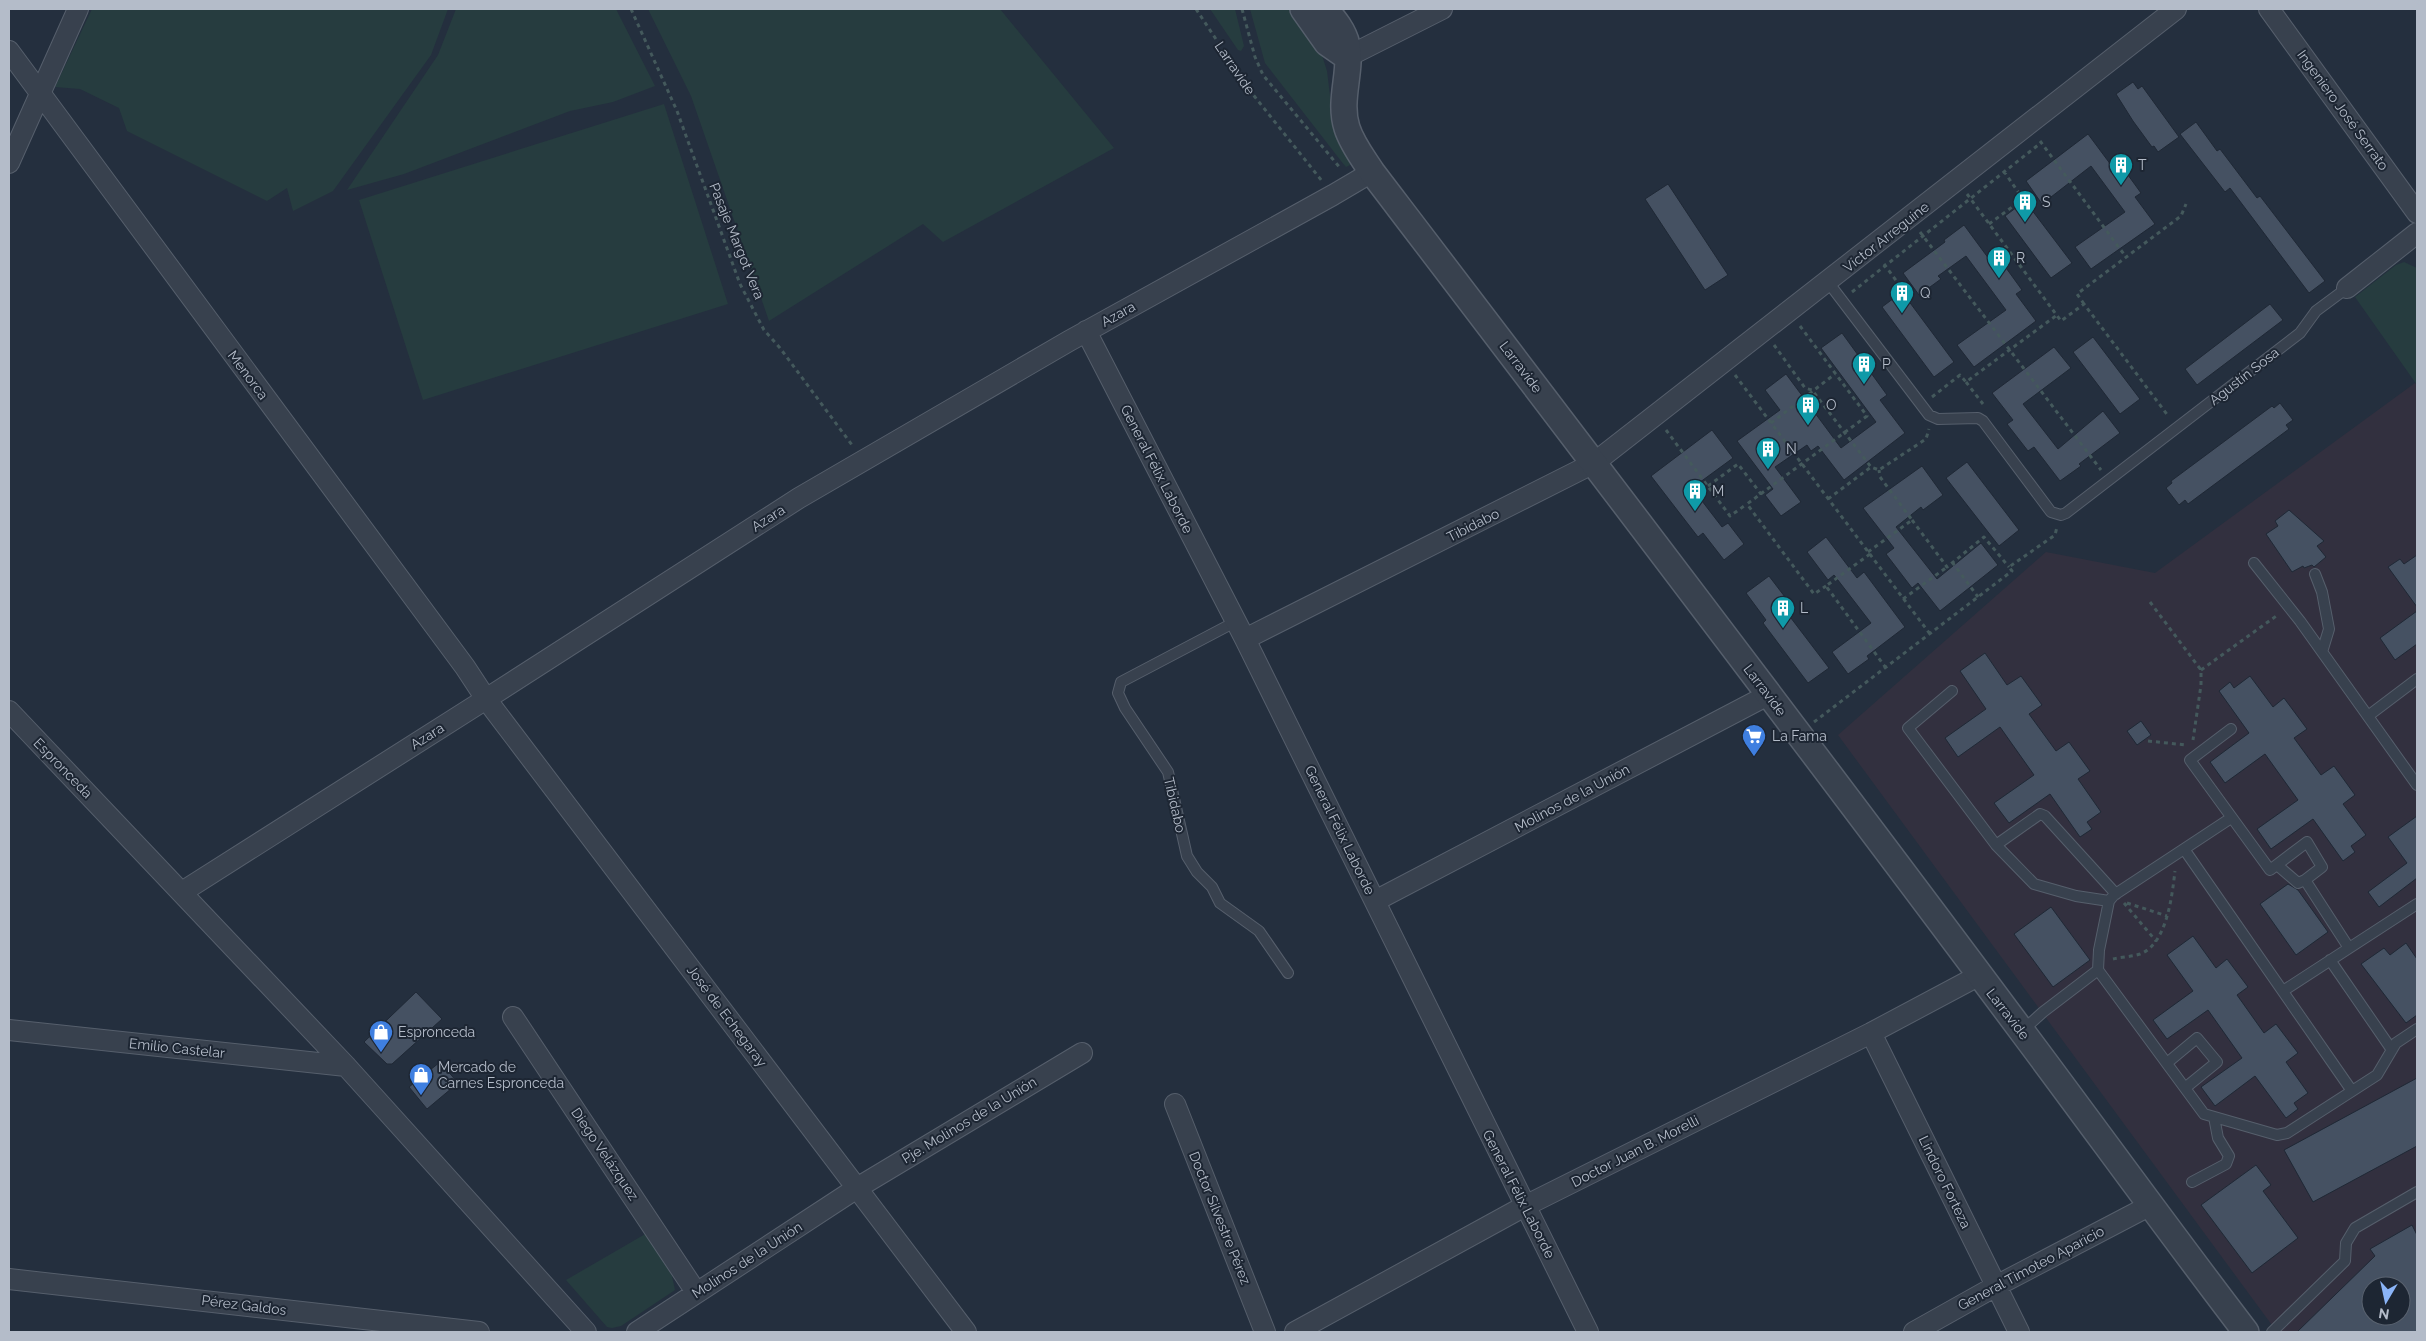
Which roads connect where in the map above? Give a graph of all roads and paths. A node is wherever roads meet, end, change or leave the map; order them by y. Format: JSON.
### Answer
{"nodes":[{"id":1,"x":78,"y":9,"type":"edge"},
{"id":2,"x":631,"y":9,"type":"edge"},
{"id":3,"x":1196,"y":9,"type":"edge"},
{"id":4,"x":1242,"y":9,"type":"edge"},
{"id":5,"x":1303,"y":9,"type":"edge"},
{"id":6,"x":1325,"y":9,"type":"edge"},
{"id":7,"x":1442,"y":9,"type":"edge"},
{"id":8,"x":2176,"y":9,"type":"edge"},
{"id":9,"x":2269,"y":9,"type":"edge"},
{"id":10,"x":9,"y":51,"type":"edge"},
{"id":11,"x":1347,"y":57,"type":"junction"},
{"id":12,"x":40,"y":94,"type":"junction"},
{"id":13,"x":2029,"y":124,"type":"junction"},
{"id":14,"x":2042,"y":142,"type":"junction"},
{"id":15,"x":1991,"y":154,"type":"junction"},
{"id":16,"x":9,"y":163,"type":"edge"},
{"id":17,"x":2004,"y":172,"type":"junction"},
{"id":18,"x":1362,"y":177,"type":"junction"},
{"id":19,"x":1957,"y":181,"type":"junction"},
{"id":20,"x":1333,"y":195,"type":"junction"},
{"id":21,"x":1970,"y":199,"type":"junction"},
{"id":22,"x":2186,"y":204,"type":"dead end"},
{"id":23,"x":2417,"y":212,"type":"edge"},
{"id":24,"x":1910,"y":218,"type":"junction"},
{"id":25,"x":1989,"y":224,"type":"junction"},
{"id":26,"x":2417,"y":234,"type":"edge"},
{"id":27,"x":1923,"y":235,"type":"junction"},
{"id":28,"x":1870,"y":249,"type":"junction"},
{"id":29,"x":2126,"y":257,"type":"junction"},
{"id":30,"x":1885,"y":266,"type":"junction"},
{"id":31,"x":1828,"y":282,"type":"junction"},
{"id":32,"x":2347,"y":288,"type":"joint"},
{"id":33,"x":1903,"y":290,"type":"dead end"},
{"id":34,"x":1842,"y":300,"type":"junction"},
{"id":35,"x":2084,"y":304,"type":"junction"},
{"id":36,"x":1790,"y":312,"type":"junction"},
{"id":37,"x":2057,"y":315,"type":"junction"},
{"id":38,"x":1765,"y":331,"type":"junction"},
{"id":39,"x":1086,"y":332,"type":"junction"},
{"id":40,"x":2010,"y":350,"type":"junction"},
{"id":41,"x":1725,"y":362,"type":"junction"},
{"id":42,"x":1835,"y":374,"type":"junction"},
{"id":43,"x":1813,"y":391,"type":"junction"},
{"id":44,"x":1921,"y":405,"type":"junction"},
{"id":45,"x":1656,"y":415,"type":"junction"},
{"id":46,"x":1933,"y":418,"type":"junction"},
{"id":47,"x":1771,"y":422,"type":"junction"},
{"id":48,"x":2177,"y":428,"type":"junction"},
{"id":49,"x":1845,"y":433,"type":"junction"},
{"id":50,"x":864,"y":459,"type":"junction"},
{"id":51,"x":1594,"y":463,"type":"junction"},
{"id":52,"x":1802,"y":464,"type":"junction"},
{"id":53,"x":1871,"y":467,"type":"junction"},
{"id":54,"x":1879,"y":470,"type":"junction"},
{"id":55,"x":2108,"y":480,"type":"junction"},
{"id":56,"x":1708,"y":486,"type":"junction"},
{"id":57,"x":1761,"y":494,"type":"junction"},
{"id":58,"x":1828,"y":499,"type":"junction"},
{"id":59,"x":1747,"y":504,"type":"junction"},
{"id":60,"x":2063,"y":514,"type":"junction"},
{"id":61,"x":1912,"y":520,"type":"junction"},
{"id":62,"x":1869,"y":553,"type":"junction"},
{"id":63,"x":1952,"y":562,"type":"junction"},
{"id":64,"x":2254,"y":563,"type":"dead end"},
{"id":65,"x":1947,"y":567,"type":"junction"},
{"id":66,"x":2009,"y":567,"type":"junction"},
{"id":67,"x":2315,"y":574,"type":"dead end"},
{"id":68,"x":1826,"y":586,"type":"junction"},
{"id":69,"x":1978,"y":597,"type":"junction"},
{"id":70,"x":1904,"y":599,"type":"junction"},
{"id":71,"x":2150,"y":602,"type":"dead end"},
{"id":72,"x":2300,"y":621,"type":"junction"},
{"id":73,"x":1235,"y":622,"type":"junction"},
{"id":74,"x":1930,"y":634,"type":"junction"},
{"id":75,"x":1245,"y":639,"type":"junction"},
{"id":76,"x":2322,"y":652,"type":"junction"},
{"id":77,"x":1886,"y":668,"type":"junction"},
{"id":78,"x":2201,"y":670,"type":"junction"},
{"id":79,"x":2417,"y":679,"type":"edge"},
{"id":80,"x":1952,"y":691,"type":"dead end"},
{"id":81,"x":1768,"y":695,"type":"junction"},
{"id":82,"x":486,"y":699,"type":"junction"},
{"id":83,"x":9,"y":711,"type":"edge"},
{"id":84,"x":2368,"y":716,"type":"junction"},
{"id":85,"x":2231,"y":729,"type":"dead end"},
{"id":86,"x":1797,"y":733,"type":"junction"},
{"id":87,"x":2148,"y":741,"type":"dead end"},
{"id":88,"x":2417,"y":785,"type":"edge"},
{"id":89,"x":2231,"y":818,"type":"junction"},
{"id":90,"x":1996,"y":846,"type":"junction"},
{"id":91,"x":2181,"y":851,"type":"junction"},
{"id":92,"x":2277,"y":865,"type":"junction"},
{"id":93,"x":2305,"y":880,"type":"junction"},
{"id":94,"x":182,"y":892,"type":"junction"},
{"id":95,"x":2113,"y":897,"type":"junction"},
{"id":96,"x":1375,"y":900,"type":"junction"},
{"id":97,"x":2417,"y":904,"type":"edge"},
{"id":98,"x":2167,"y":916,"type":"junction"},
{"id":99,"x":2156,"y":941,"type":"junction"},
{"id":100,"x":2349,"y":948,"type":"junction"},
{"id":101,"x":2330,"y":960,"type":"junction"},
{"id":102,"x":2098,"y":966,"type":"junction"},
{"id":103,"x":1288,"y":973,"type":"dead end"},
{"id":104,"x":1978,"y":976,"type":"junction"},
{"id":105,"x":2283,"y":991,"type":"junction"},
{"id":106,"x":513,"y":1017,"type":"dead end"},
{"id":107,"x":2417,"y":1028,"type":"edge"},
{"id":108,"x":9,"y":1030,"type":"edge"},
{"id":109,"x":2022,"y":1031,"type":"junction"},
{"id":110,"x":1871,"y":1033,"type":"junction"},
{"id":111,"x":2392,"y":1050,"type":"junction"},
{"id":112,"x":1082,"y":1053,"type":"dead end"},
{"id":113,"x":2166,"y":1063,"type":"junction"},
{"id":114,"x":346,"y":1066,"type":"junction"},
{"id":115,"x":2185,"y":1088,"type":"junction"},
{"id":116,"x":2352,"y":1091,"type":"junction"},
{"id":117,"x":1175,"y":1104,"type":"dead end"},
{"id":118,"x":2214,"y":1117,"type":"junction"},
{"id":119,"x":2192,"y":1182,"type":"dead end"},
{"id":120,"x":857,"y":1188,"type":"junction"},
{"id":121,"x":2417,"y":1192,"type":"edge"},
{"id":122,"x":1525,"y":1206,"type":"junction"},
{"id":123,"x":2149,"y":1206,"type":"junction"},
{"id":124,"x":9,"y":1279,"type":"edge"},
{"id":125,"x":1996,"y":1286,"type":"junction"},
{"id":126,"x":696,"y":1292,"type":"junction"},
{"id":127,"x":479,"y":1332,"type":"edge"},
{"id":128,"x":586,"y":1332,"type":"edge"},
{"id":129,"x":637,"y":1332,"type":"edge"},
{"id":130,"x":966,"y":1332,"type":"edge"},
{"id":131,"x":1265,"y":1332,"type":"edge"},
{"id":132,"x":1296,"y":1332,"type":"edge"},
{"id":133,"x":1588,"y":1332,"type":"edge"},
{"id":134,"x":1914,"y":1332,"type":"edge"},
{"id":135,"x":2019,"y":1332,"type":"edge"},
{"id":136,"x":2246,"y":1332,"type":"edge"},
{"id":137,"x":2272,"y":1332,"type":"edge"}],
"edges":[{"from":1,"to":12,"type":"street"},
{"from":2,"to":50,"type":"path","name":"Pasaje Margot Vera"},
{"from":3,"to":20,"type":"path","name":"Larravide"},
{"from":4,"to":18,"type":"path"},
{"from":5,"to":11,"type":"street"},
{"from":6,"to":11,"type":"street","name":"Larravide"},
{"from":7,"to":11,"type":"street"},
{"from":8,"to":13,"type":"street","name":"Víctor Arreguine"},
{"from":9,"to":23,"type":"street","name":"Ingeniero José Serrato"},
{"from":10,"to":12,"type":"street","name":"Menorca"},
{"from":11,"to":18,"type":"street","name":"Larravide"},
{"from":12,"to":16,"type":"street"},
{"from":12,"to":82,"type":"street","name":"Menorca"},
{"from":13,"to":14,"type":"path"},
{"from":13,"to":15,"type":"street","name":"Víctor Arreguine"},
{"from":14,"to":17,"type":"path"},
{"from":14,"to":29,"type":"path"},
{"from":15,"to":17,"type":"path"},
{"from":15,"to":19,"type":"street","name":"Víctor Arreguine"},
{"from":17,"to":21,"type":"path"},
{"from":17,"to":25,"type":"path"},
{"from":18,"to":20,"type":"street","name":"Azara"},
{"from":18,"to":51,"type":"street","name":"Larravide"},
{"from":19,"to":21,"type":"path"},
{"from":19,"to":24,"type":"street","name":"Víctor Arreguine"},
{"from":20,"to":39,"type":"street","name":"Azara"},
{"from":21,"to":25,"type":"path"},
{"from":21,"to":27,"type":"path"},
{"from":22,"to":29,"type":"path"},
{"from":24,"to":27,"type":"path"},
{"from":24,"to":28,"type":"street","name":"Víctor Arreguine"},
{"from":25,"to":37,"type":"path"},
{"from":26,"to":32,"type":"street","name":"Agustín Sosa"},
{"from":27,"to":30,"type":"path"},
{"from":27,"to":40,"type":"path"},
{"from":28,"to":30,"type":"path"},
{"from":28,"to":31,"type":"street","name":"Víctor Arreguine"},
{"from":29,"to":35,"type":"path"},
{"from":30,"to":33,"type":"path"},
{"from":30,"to":34,"type":"path"},
{"from":31,"to":34,"type":"lane"},
{"from":31,"to":36,"type":"street","name":"Víctor Arreguine"},
{"from":32,"to":48,"type":"lane","name":"Agustín Sosa"},
{"from":34,"to":44,"type":"lane"},
{"from":35,"to":37,"type":"path"},
{"from":35,"to":48,"type":"path"},
{"from":36,"to":38,"type":"street","name":"Víctor Arreguine"},
{"from":36,"to":42,"type":"path"},
{"from":37,"to":40,"type":"path"},
{"from":38,"to":41,"type":"street","name":"Víctor Arreguine"},
{"from":38,"to":43,"type":"path"},
{"from":39,"to":50,"type":"street","name":"Azara"},
{"from":39,"to":73,"type":"street","name":"General Félix Laborde"},
{"from":40,"to":44,"type":"path"},
{"from":40,"to":55,"type":"path"},
{"from":41,"to":45,"type":"street","name":"Víctor Arreguine"},
{"from":41,"to":47,"type":"path"},
{"from":42,"to":43,"type":"path"},
{"from":42,"to":49,"type":"path"},
{"from":43,"to":47,"type":"path"},
{"from":43,"to":49,"type":"path"},
{"from":44,"to":46,"type":"lane"},
{"from":45,"to":51,"type":"street","name":"Víctor Arreguine"},
{"from":45,"to":56,"type":"path"},
{"from":46,"to":54,"type":"path"},
{"from":46,"to":60,"type":"lane"},
{"from":47,"to":52,"type":"path"},
{"from":48,"to":55,"type":"lane","name":"Agustín Sosa"},
{"from":49,"to":52,"type":"path"},
{"from":49,"to":53,"type":"path"},
{"from":50,"to":82,"type":"street","name":"Azara"},
{"from":51,"to":75,"type":"street","name":"Tibidabo"},
{"from":51,"to":81,"type":"street","name":"Larravide"},
{"from":52,"to":57,"type":"path"},
{"from":52,"to":58,"type":"path"},
{"from":53,"to":54,"type":"path"},
{"from":53,"to":58,"type":"path"},
{"from":54,"to":61,"type":"path"},
{"from":55,"to":60,"type":"lane","name":"Agustín Sosa"},
{"from":56,"to":57,"type":"path"},
{"from":56,"to":59,"type":"path"},
{"from":57,"to":59,"type":"path"},
{"from":58,"to":62,"type":"path"},
{"from":59,"to":68,"type":"path"},
{"from":60,"to":66,"type":"path"},
{"from":61,"to":62,"type":"path"},
{"from":61,"to":65,"type":"path"},
{"from":62,"to":68,"type":"path"},
{"from":62,"to":70,"type":"path"},
{"from":63,"to":65,"type":"path"},
{"from":63,"to":66,"type":"path"},
{"from":63,"to":69,"type":"path"},
{"from":64,"to":72,"type":"lane"},
{"from":65,"to":70,"type":"path"},
{"from":66,"to":69,"type":"path"},
{"from":67,"to":76,"type":"lane"},
{"from":68,"to":77,"type":"path"},
{"from":69,"to":74,"type":"path"},
{"from":70,"to":74,"type":"path"},
{"from":71,"to":78,"type":"path"},
{"from":72,"to":76,"type":"lane"},
{"from":72,"to":78,"type":"path"},
{"from":73,"to":75,"type":"street","name":"General Félix Laborde"},
{"from":73,"to":103,"type":"lane","name":"Tibidabo"},
{"from":74,"to":77,"type":"path"},
{"from":75,"to":96,"type":"street","name":"General Félix Laborde"},
{"from":76,"to":84,"type":"lane"},
{"from":77,"to":86,"type":"path"},
{"from":78,"to":87,"type":"path"},
{"from":79,"to":84,"type":"lane"},
{"from":80,"to":90,"type":"lane"},
{"from":81,"to":86,"type":"street","name":"Larravide"},
{"from":81,"to":96,"type":"street","name":"Molinos de la Unión"},
{"from":82,"to":94,"type":"street","name":"Azara"},
{"from":82,"to":120,"type":"street","name":"José de Echegaray"},
{"from":83,"to":94,"type":"street","name":"Espronceda"},
{"from":84,"to":88,"type":"lane"},
{"from":85,"to":89,"type":"lane"},
{"from":86,"to":104,"type":"street","name":"Larravide"},
{"from":89,"to":91,"type":"lane"},
{"from":89,"to":92,"type":"lane"},
{"from":90,"to":95,"type":"lane"},
{"from":90,"to":95,"type":"lane"},
{"from":91,"to":95,"type":"lane"},
{"from":91,"to":98,"type":"path"},
{"from":91,"to":105,"type":"lane"},
{"from":92,"to":93,"type":"lane"},
{"from":92,"to":93,"type":"lane"},
{"from":93,"to":100,"type":"lane"},
{"from":94,"to":114,"type":"street","name":"Espronceda"},
{"from":95,"to":102,"type":"lane"},
{"from":96,"to":122,"type":"street","name":"General Félix Laborde"},
{"from":97,"to":100,"type":"lane"},
{"from":98,"to":99,"type":"path"},
{"from":98,"to":99,"type":"path"},
{"from":99,"to":102,"type":"path"},
{"from":100,"to":101,"type":"lane"},
{"from":101,"to":105,"type":"lane"},
{"from":101,"to":111,"type":"lane"},
{"from":102,"to":109,"type":"lane"},
{"from":102,"to":113,"type":"lane"},
{"from":104,"to":109,"type":"street","name":"Larravide"},
{"from":104,"to":110,"type":"street","name":"Doctor Juan B. Morelli"},
{"from":105,"to":116,"type":"lane"},
{"from":106,"to":126,"type":"street","name":"Diego Velázquez"},
{"from":107,"to":111,"type":"lane"},
{"from":108,"to":114,"type":"street","name":"Emilio Castelar"},
{"from":109,"to":123,"type":"street","name":"Larravide"},
{"from":110,"to":122,"type":"street","name":"Doctor Juan B. Morelli"},
{"from":110,"to":125,"type":"street","name":"Lindoro Forteza"},
{"from":111,"to":116,"type":"lane"},
{"from":112,"to":120,"type":"street","name":"Pje. Molinos de la Unión"},
{"from":113,"to":115,"type":"lane"},
{"from":113,"to":115,"type":"lane"},
{"from":114,"to":128,"type":"street","name":"Espronceda"},
{"from":115,"to":118,"type":"lane"},
{"from":116,"to":118,"type":"lane"},
{"from":117,"to":131,"type":"street","name":"Doctor Silvestre Pérez"},
{"from":118,"to":119,"type":"lane"},
{"from":120,"to":126,"type":"street","name":"Molinos de la Unión"},
{"from":120,"to":130,"type":"street","name":"José de Echegaray"},
{"from":121,"to":137,"type":"lane"},
{"from":122,"to":132,"type":"street","name":"Doctor Juan B. Morelli"},
{"from":122,"to":133,"type":"street","name":"General Félix Laborde"},
{"from":123,"to":125,"type":"street","name":"General Timoteo Aparicio"},
{"from":123,"to":136,"type":"street","name":"Larravide"},
{"from":124,"to":127,"type":"street","name":"Pérez Galdos"},
{"from":125,"to":134,"type":"street","name":"General Timoteo Aparicio"},
{"from":125,"to":135,"type":"street","name":"Lindoro Forteza"},
{"from":126,"to":129,"type":"street","name":"Molinos de la Unión"}]}
